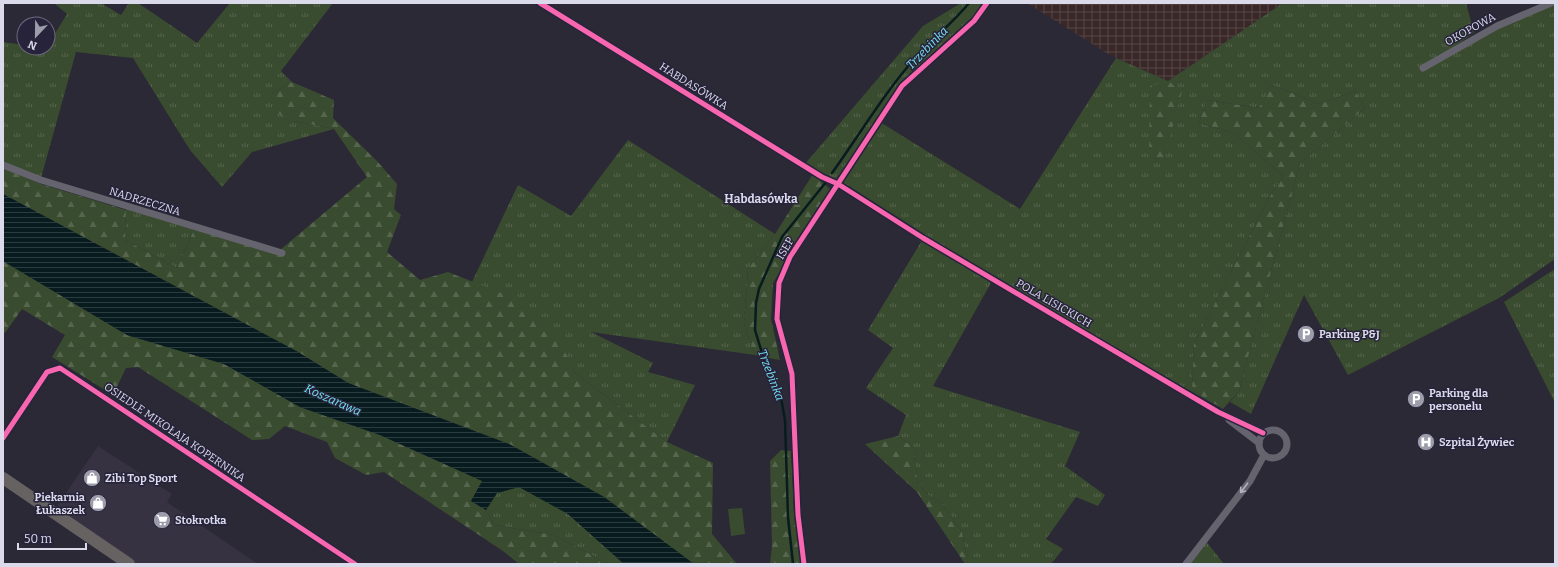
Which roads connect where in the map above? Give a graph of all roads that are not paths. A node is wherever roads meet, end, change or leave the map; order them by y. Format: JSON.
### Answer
{"nodes":[{"id":1,"x":540,"y":3,"type":"edge"},
{"id":2,"x":987,"y":3,"type":"edge"},
{"id":3,"x":1551,"y":3,"type":"edge"},
{"id":4,"x":1423,"y":68,"type":"dead end"},
{"id":5,"x":3,"y":165,"type":"edge"},
{"id":6,"x":838,"y":184,"type":"junction"},
{"id":7,"x":282,"y":253,"type":"dead end"},
{"id":8,"x":1218,"y":412,"type":"junction"},
{"id":9,"x":1263,"y":433,"type":"junction"},
{"id":10,"x":3,"y":438,"type":"edge"},
{"id":11,"x":1259,"y":443,"type":"junction"},
{"id":12,"x":1264,"y":455,"type":"junction"},
{"id":13,"x":3,"y":478,"type":"edge"},
{"id":14,"x":129,"y":564,"type":"edge"},
{"id":15,"x":356,"y":564,"type":"edge"},
{"id":16,"x":804,"y":564,"type":"edge"},
{"id":17,"x":1186,"y":564,"type":"edge"}],
"edges":[{"from":1,"to":6,"type":"street","name":"HABDASÓWKA"},
{"from":2,"to":6,"type":"street","name":"ISEP"},
{"from":3,"to":4,"type":"street","name":"OKOPOWA"},
{"from":5,"to":7,"type":"street","name":"NADRZECZNA"},
{"from":6,"to":8,"type":"street","name":"POLA LISICKICH"},
{"from":6,"to":16,"type":"street","name":"ISEP"},
{"from":8,"to":9,"type":"street","name":"POLA LISICKICH"},
{"from":8,"to":11,"type":"street","name":"POLA LISICKICH"},
{"from":9,"to":11,"type":"street"},
{"from":9,"to":12,"type":"street"},
{"from":10,"to":15,"type":"street","name":"OSIEDLE MIKOŁAJA KOPERNIKA"},
{"from":11,"to":12,"type":"street"},
{"from":12,"to":17,"type":"street","one_way":true},
{"from":13,"to":14,"type":"main road"}]}
